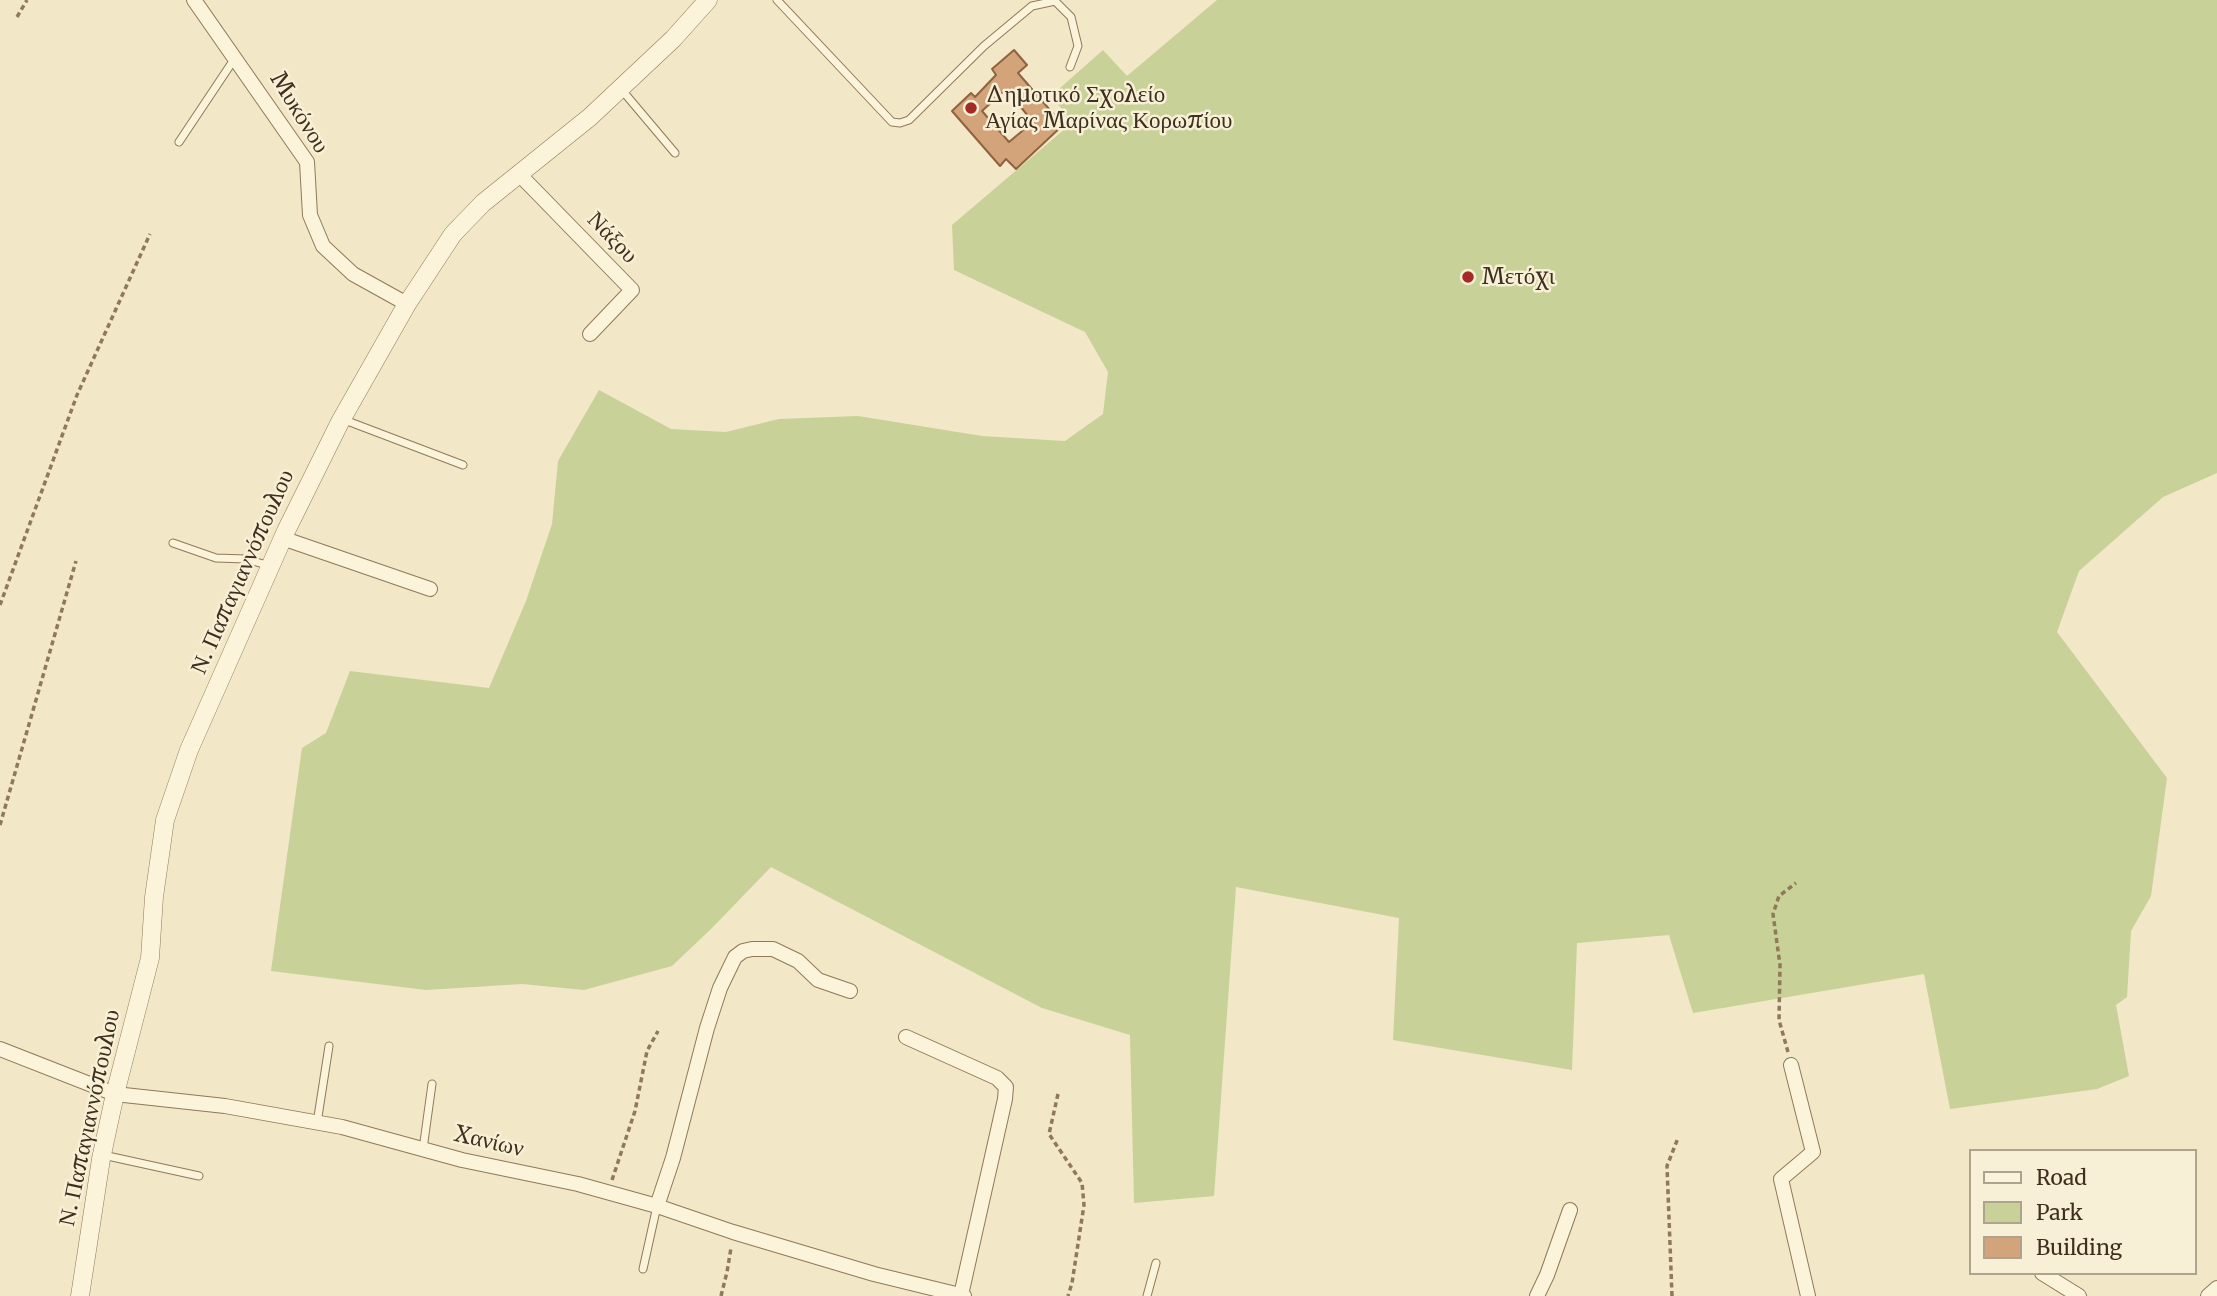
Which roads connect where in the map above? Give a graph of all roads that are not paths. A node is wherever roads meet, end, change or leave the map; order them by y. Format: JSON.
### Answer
{"nodes":[{"id":1,"x":194,"y":0,"type":"edge"},
{"id":2,"x":708,"y":0,"type":"edge"},
{"id":3,"x":777,"y":0,"type":"edge"},
{"id":4,"x":235,"y":57,"type":"junction"},
{"id":5,"x":1070,"y":66,"type":"dead end"},
{"id":6,"x":621,"y":88,"type":"junction"},
{"id":7,"x":179,"y":142,"type":"dead end"},
{"id":8,"x":675,"y":153,"type":"dead end"},
{"id":9,"x":518,"y":173,"type":"junction"},
{"id":10,"x":407,"y":304,"type":"junction"},
{"id":11,"x":590,"y":334,"type":"dead end"},
{"id":12,"x":342,"y":418,"type":"junction"},
{"id":13,"x":463,"y":465,"type":"dead end"},
{"id":14,"x":282,"y":538,"type":"junction"},
{"id":15,"x":173,"y":543,"type":"dead end"},
{"id":16,"x":270,"y":566,"type":"junction"},
{"id":17,"x":430,"y":589,"type":"dead end"},
{"id":18,"x":850,"y":991,"type":"dead end"},
{"id":19,"x":906,"y":1037,"type":"dead end"},
{"id":20,"x":329,"y":1046,"type":"dead end"},
{"id":21,"x":0,"y":1049,"type":"edge"},
{"id":22,"x":1791,"y":1065,"type":"road end"},
{"id":23,"x":432,"y":1084,"type":"dead end"},
{"id":24,"x":115,"y":1094,"type":"junction"},
{"id":25,"x":317,"y":1123,"type":"junction"},
{"id":26,"x":423,"y":1149,"type":"junction"},
{"id":27,"x":103,"y":1155,"type":"junction"},
{"id":28,"x":199,"y":1176,"type":"dead end"},
{"id":29,"x":657,"y":1206,"type":"junction"},
{"id":30,"x":1570,"y":1210,"type":"dead end"},
{"id":31,"x":1156,"y":1262,"type":"dead end"},
{"id":32,"x":643,"y":1269,"type":"dead end"},
{"id":33,"x":2045,"y":1275,"type":"edge"},
{"id":34,"x":2217,"y":1288,"type":"edge"},
{"id":35,"x":963,"y":1295,"type":"edge"},
{"id":36,"x":80,"y":1296,"type":"edge"},
{"id":37,"x":1147,"y":1296,"type":"edge"},
{"id":38,"x":1537,"y":1296,"type":"edge"},
{"id":39,"x":1808,"y":1296,"type":"edge"},
{"id":40,"x":2079,"y":1296,"type":"edge"},
{"id":41,"x":2208,"y":1296,"type":"edge"}],
"edges":[{"from":1,"to":4,"type":"street","name":"Μυκόνου"},
{"from":2,"to":6,"type":"street","name":"Ν. Παπαγιαννόπουλου"},
{"from":3,"to":5,"type":"lane"},
{"from":4,"to":7,"type":"lane"},
{"from":4,"to":10,"type":"street","name":"Μυκόνου"},
{"from":6,"to":8,"type":"lane"},
{"from":6,"to":9,"type":"street","name":"Ν. Παπαγιαννόπουλου"},
{"from":9,"to":10,"type":"street","name":"Ν. Παπαγιαννόπουλου"},
{"from":9,"to":11,"type":"street","name":"Νάξου"},
{"from":10,"to":12,"type":"street","name":"Ν. Παπαγιαννόπουλου"},
{"from":12,"to":13,"type":"lane"},
{"from":12,"to":14,"type":"street","name":"Ν. Παπαγιαννόπουλου"},
{"from":14,"to":16,"type":"street","name":"Ν. Παπαγιαννόπουλου"},
{"from":14,"to":17,"type":"street"},
{"from":15,"to":16,"type":"lane"},
{"from":16,"to":24,"type":"street","name":"Ν. Παπαγιαννόπουλου"},
{"from":18,"to":29,"type":"street"},
{"from":19,"to":35,"type":"street"},
{"from":20,"to":25,"type":"lane"},
{"from":21,"to":24,"type":"street","name":"Χανίων"},
{"from":22,"to":39,"type":"street"},
{"from":23,"to":26,"type":"lane"},
{"from":24,"to":25,"type":"street","name":"Χανίων"},
{"from":24,"to":27,"type":"street","name":"Ν. Παπαγιαννόπουλου"},
{"from":25,"to":26,"type":"street","name":"Χανίων"},
{"from":26,"to":29,"type":"street","name":"Χανίων"},
{"from":27,"to":28,"type":"lane"},
{"from":27,"to":36,"type":"street","name":"Ν. Παπαγιαννόπουλου"},
{"from":29,"to":32,"type":"lane"},
{"from":29,"to":35,"type":"street","name":"Χανίων"},
{"from":30,"to":38,"type":"street"},
{"from":31,"to":37,"type":"lane"},
{"from":33,"to":40,"type":"street"},
{"from":34,"to":41,"type":"street"}]}
